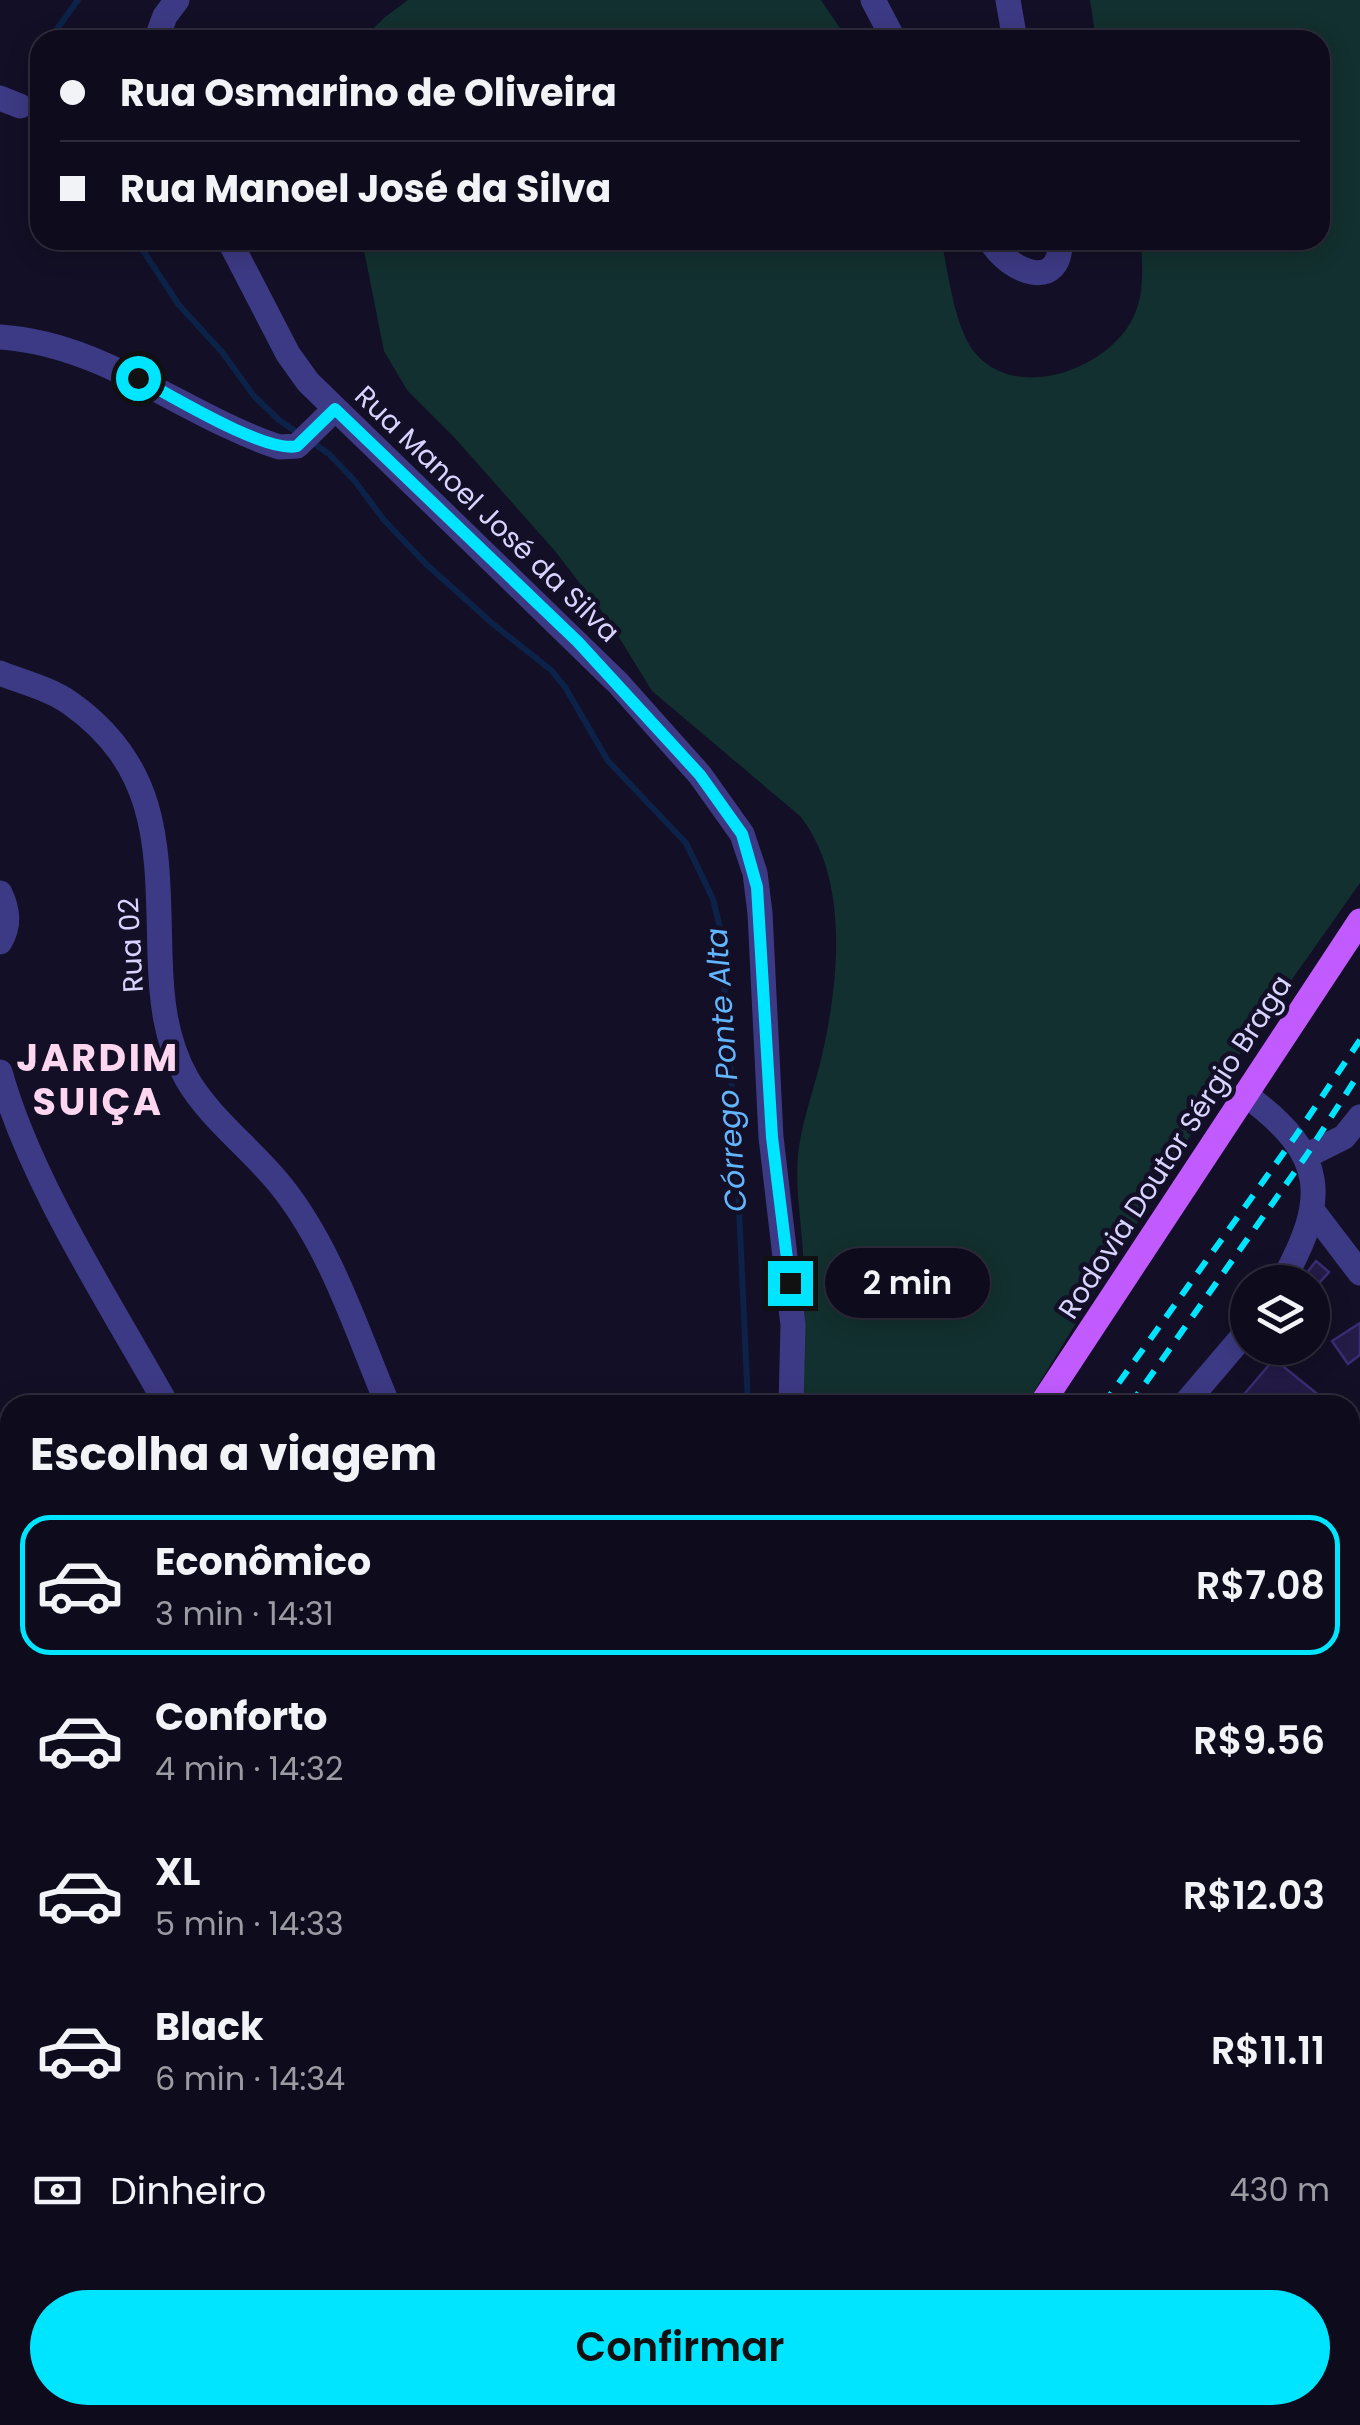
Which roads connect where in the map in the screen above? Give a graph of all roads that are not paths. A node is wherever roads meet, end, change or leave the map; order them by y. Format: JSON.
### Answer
{"nodes":[{"id":1,"x":178,"y":0,"type":"edge"},
{"id":2,"x":874,"y":0,"type":"edge"},
{"id":3,"x":1008,"y":0,"type":"edge"},
{"id":4,"x":160,"y":30,"type":"edge"},
{"id":5,"x":889,"y":30,"type":"edge"},
{"id":6,"x":1013,"y":30,"type":"edge"},
{"id":7,"x":235,"y":250,"type":"edge"},
{"id":8,"x":998,"y":250,"type":"edge"},
{"id":9,"x":1059,"y":250,"type":"edge"},
{"id":10,"x":0,"y":336,"type":"edge"},
{"id":11,"x":335,"y":409,"type":"junction"},
{"id":12,"x":0,"y":673,"type":"edge"},
{"id":13,"x":0,"y":893,"type":"edge"},
{"id":14,"x":1360,"y":922,"type":"edge"},
{"id":15,"x":0,"y":942,"type":"edge"},
{"id":16,"x":0,"y":1072,"type":"edge"},
{"id":17,"x":1247,"y":1096,"type":"junction"},
{"id":18,"x":1360,"y":1117,"type":"edge"},
{"id":19,"x":1306,"y":1156,"type":"junction"},
{"id":20,"x":1312,"y":1210,"type":"junction"},
{"id":21,"x":1292,"y":1265,"type":"edge"},
{"id":22,"x":1360,"y":1272,"type":"edge"},
{"id":23,"x":1230,"y":1352,"type":"edge"},
{"id":24,"x":160,"y":1395,"type":"edge"},
{"id":25,"x":384,"y":1395,"type":"edge"},
{"id":26,"x":791,"y":1395,"type":"edge"},
{"id":27,"x":1049,"y":1395,"type":"edge"},
{"id":28,"x":1193,"y":1395,"type":"edge"}],
"edges":[{"from":1,"to":4,"type":"street"},
{"from":2,"to":5,"type":"street"},
{"from":3,"to":6,"type":"street"},
{"from":7,"to":11,"type":"street","name":"Rua Manoel José da Silva"},
{"from":8,"to":9,"type":"street"},
{"from":10,"to":11,"type":"street"},
{"from":11,"to":26,"type":"street","name":"Rua Manoel José da Silva"},
{"from":12,"to":25,"type":"street","name":"Rua 02"},
{"from":13,"to":15,"type":"street"},
{"from":14,"to":17,"type":"main road","name":"Rodovia Doutor Sérgio Braga"},
{"from":16,"to":24,"type":"street"},
{"from":17,"to":19,"type":"street"},
{"from":17,"to":27,"type":"main road","name":"Rodovia Doutor Sérgio Braga"},
{"from":18,"to":19,"type":"street"},
{"from":19,"to":20,"type":"street"},
{"from":20,"to":21,"type":"street"},
{"from":20,"to":22,"type":"street"},
{"from":23,"to":28,"type":"street"}]}
